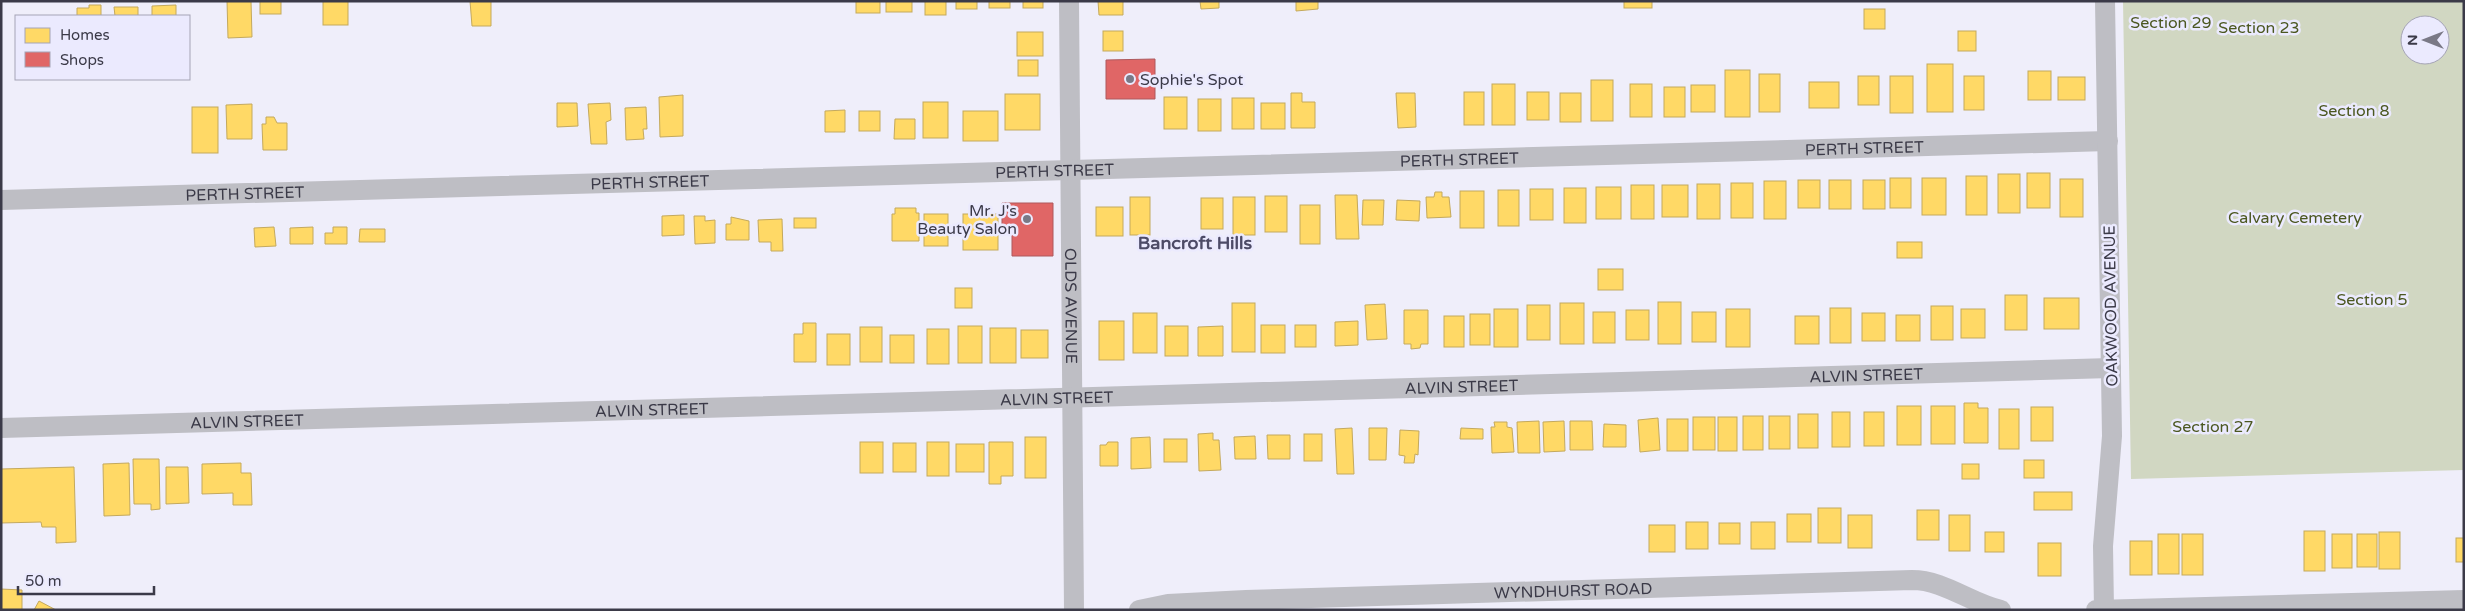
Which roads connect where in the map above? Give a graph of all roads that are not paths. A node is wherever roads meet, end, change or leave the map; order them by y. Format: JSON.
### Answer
{"nodes":[{"id":1,"x":1069,"y":1,"type":"edge"},
{"id":2,"x":2105,"y":1,"type":"edge"},
{"id":3,"x":2108,"y":140,"type":"junction"},
{"id":4,"x":1070,"y":170,"type":"junction"},
{"id":5,"x":1,"y":200,"type":"edge"},
{"id":6,"x":2111,"y":368,"type":"junction"},
{"id":7,"x":1072,"y":399,"type":"junction"},
{"id":8,"x":1,"y":428,"type":"edge"},
{"id":9,"x":1942,"y":586,"type":"junction"},
{"id":10,"x":2464,"y":600,"type":"edge"},
{"id":11,"x":1168,"y":607,"type":"edge"},
{"id":12,"x":1074,"y":610,"type":"edge"},
{"id":13,"x":1139,"y":610,"type":"edge"},
{"id":14,"x":1953,"y":610,"type":"edge"},
{"id":15,"x":2001,"y":610,"type":"edge"},
{"id":16,"x":2096,"y":610,"type":"edge"},
{"id":17,"x":2104,"y":610,"type":"edge"}],
"edges":[{"from":1,"to":4,"type":"street","name":"OLDS AVENUE"},
{"from":2,"to":3,"type":"street","name":"OAKWOOD AVENUE"},
{"from":3,"to":4,"type":"street","name":"PERTH STREET"},
{"from":3,"to":6,"type":"street","name":"OAKWOOD AVENUE"},
{"from":4,"to":5,"type":"street","name":"PERTH STREET"},
{"from":4,"to":7,"type":"street","name":"OLDS AVENUE"},
{"from":6,"to":7,"type":"street","name":"ALVIN STREET"},
{"from":6,"to":17,"type":"street","name":"OAKWOOD AVENUE"},
{"from":7,"to":8,"type":"street","name":"ALVIN STREET"},
{"from":7,"to":12,"type":"street","name":"OLDS AVENUE"},
{"from":9,"to":11,"type":"street","name":"WYNDHURST ROAD"},
{"from":9,"to":14,"type":"street"},
{"from":9,"to":15,"type":"street","name":"WYNDHURST ROAD"},
{"from":10,"to":17,"type":"street"},
{"from":11,"to":13,"type":"street","name":"WYNDHURST ROAD"},
{"from":16,"to":17,"type":"street"}]}
